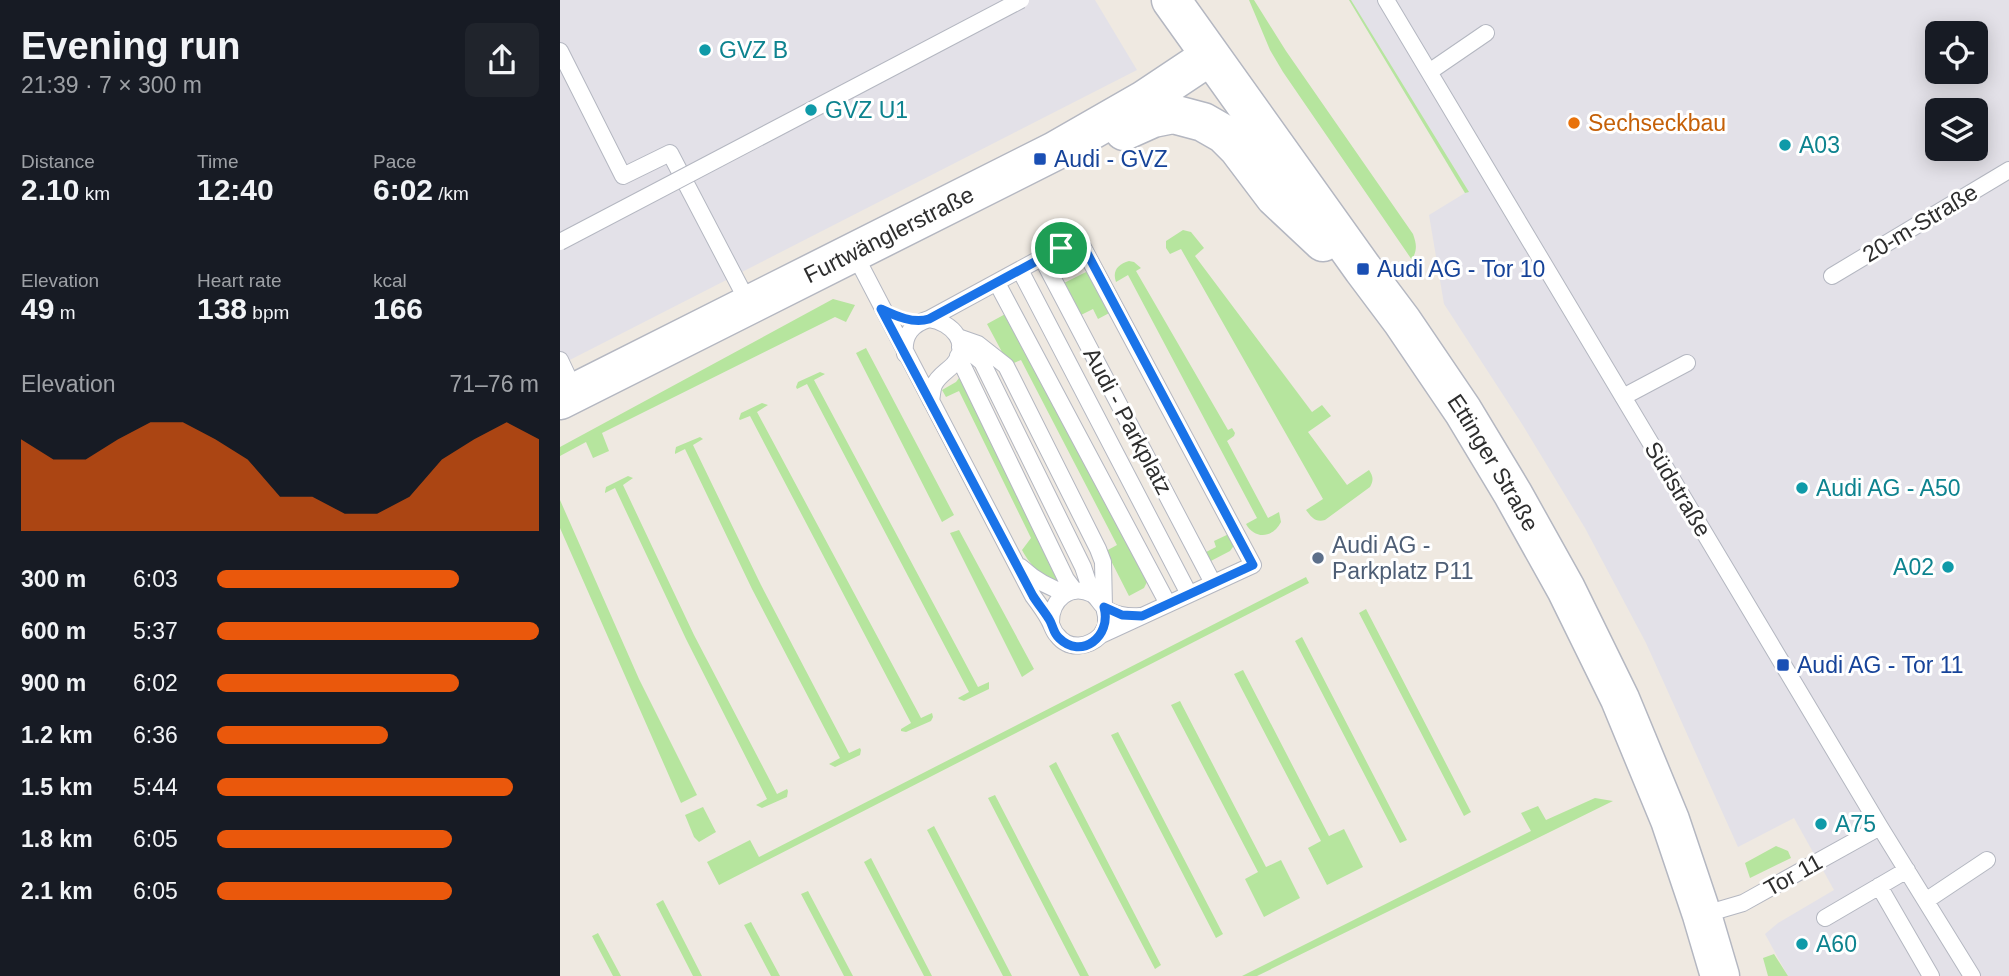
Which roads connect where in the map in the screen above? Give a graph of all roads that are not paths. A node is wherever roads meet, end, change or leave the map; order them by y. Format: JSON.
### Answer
{"nodes":[{"id":1,"x":1021,"y":0,"type":"edge"},
{"id":2,"x":1171,"y":0,"type":"edge"},
{"id":3,"x":1386,"y":0,"type":"edge"},
{"id":4,"x":1486,"y":33,"type":"dead end"},
{"id":5,"x":560,"y":51,"type":"edge"},
{"id":6,"x":1210,"y":56,"type":"junction"},
{"id":7,"x":1429,"y":72,"type":"junction"},
{"id":8,"x":1055,"y":152,"type":"junction"},
{"id":9,"x":2009,"y":170,"type":"edge"},
{"id":10,"x":560,"y":242,"type":"edge"},
{"id":11,"x":853,"y":253,"type":"junction"},
{"id":12,"x":1042,"y":258,"type":"junction"},
{"id":13,"x":1363,"y":269,"type":"junction"},
{"id":14,"x":1020,"y":270,"type":"junction"},
{"id":15,"x":1832,"y":276,"type":"dead end"},
{"id":16,"x":997,"y":283,"type":"junction"},
{"id":17,"x":966,"y":298,"type":"junction"},
{"id":18,"x":749,"y":304,"type":"junction"},
{"id":19,"x":881,"y":309,"type":"junction"},
{"id":20,"x":925,"y":320,"type":"junction"},
{"id":21,"x":957,"y":342,"type":"junction"},
{"id":22,"x":908,"y":358,"type":"junction"},
{"id":23,"x":1687,"y":363,"type":"dead end"},
{"id":24,"x":944,"y":371,"type":"junction"},
{"id":25,"x":565,"y":384,"type":"edge"},
{"id":26,"x":1623,"y":397,"type":"junction"},
{"id":27,"x":931,"y":401,"type":"junction"},
{"id":28,"x":1014,"y":561,"type":"junction"},
{"id":29,"x":1213,"y":583,"type":"junction"},
{"id":30,"x":1071,"y":592,"type":"junction"},
{"id":31,"x":1092,"y":594,"type":"junction"},
{"id":32,"x":1189,"y":594,"type":"junction"},
{"id":33,"x":1168,"y":604,"type":"junction"},
{"id":34,"x":1104,"y":607,"type":"junction"},
{"id":35,"x":1142,"y":616,"type":"junction"},
{"id":36,"x":1051,"y":622,"type":"junction"},
{"id":37,"x":1101,"y":635,"type":"junction"},
{"id":38,"x":1880,"y":827,"type":"junction"},
{"id":39,"x":1987,"y":860,"type":"dead end"},
{"id":40,"x":1907,"y":870,"type":"junction"},
{"id":41,"x":1879,"y":886,"type":"junction"},
{"id":42,"x":1927,"y":900,"type":"junction"},
{"id":43,"x":1702,"y":915,"type":"junction"},
{"id":44,"x":1825,"y":918,"type":"dead end"},
{"id":45,"x":1720,"y":976,"type":"edge"},
{"id":46,"x":1931,"y":976,"type":"edge"},
{"id":47,"x":1972,"y":976,"type":"edge"}],
"edges":[{"from":1,"to":10,"type":"lane","bridge":true},
{"from":2,"to":6,"type":"main road","name":"Ettinger Straße"},
{"from":3,"to":7,"type":"lane","name":"Südstraße"},
{"from":4,"to":7,"type":"lane"},
{"from":5,"to":18,"type":"lane"},
{"from":6,"to":8,"type":"main road","name":"Furtwänglerstraße"},
{"from":6,"to":13,"type":"main road","name":"Ettinger Straße"},
{"from":7,"to":26,"type":"lane","name":"Südstraße"},
{"from":8,"to":11,"type":"main road","name":"Furtwänglerstraße"},
{"from":8,"to":13,"type":"main road"},
{"from":9,"to":15,"type":"lane","name":"20-m-Straße"},
{"from":11,"to":18,"type":"main road","name":"Furtwänglerstraße"},
{"from":11,"to":19,"type":"lane"},
{"from":12,"to":14,"type":"lane"},
{"from":12,"to":29,"type":"lane","name":"Audi - Parkplatz"},
{"from":12,"to":29,"type":"lane"},
{"from":13,"to":43,"type":"main road","name":"Ettinger Straße"},
{"from":14,"to":16,"type":"lane"},
{"from":14,"to":32,"type":"lane","name":"Audi - Parkplatz"},
{"from":16,"to":17,"type":"lane"},
{"from":16,"to":33,"type":"lane"},
{"from":17,"to":20,"type":"lane"},
{"from":17,"to":21,"type":"lane"},
{"from":18,"to":25,"type":"main road","name":"Furtwänglerstraße"},
{"from":19,"to":20,"type":"lane"},
{"from":19,"to":22,"type":"lane"},
{"from":20,"to":21,"type":"lane"},
{"from":20,"to":22,"type":"lane"},
{"from":21,"to":24,"type":"lane"},
{"from":21,"to":30,"type":"lane"},
{"from":21,"to":31,"type":"lane"},
{"from":21,"to":34,"type":"lane"},
{"from":22,"to":24,"type":"lane"},
{"from":22,"to":27,"type":"lane"},
{"from":23,"to":26,"type":"lane"},
{"from":24,"to":27,"type":"lane"},
{"from":26,"to":38,"type":"lane","name":"Südstraße"},
{"from":27,"to":28,"type":"lane"},
{"from":28,"to":30,"type":"lane"},
{"from":28,"to":36,"type":"lane"},
{"from":29,"to":32,"type":"lane"},
{"from":30,"to":31,"type":"lane"},
{"from":30,"to":36,"type":"lane"},
{"from":31,"to":34,"type":"lane"},
{"from":32,"to":33,"type":"lane"},
{"from":33,"to":35,"type":"lane"},
{"from":34,"to":35,"type":"lane"},
{"from":34,"to":37,"type":"lane"},
{"from":35,"to":37,"type":"lane"},
{"from":36,"to":37,"type":"lane"},
{"from":38,"to":40,"type":"lane","name":"Südstraße"},
{"from":38,"to":43,"type":"lane","name":"Tor 11"},
{"from":39,"to":42,"type":"lane"},
{"from":40,"to":41,"type":"lane"},
{"from":40,"to":42,"type":"lane","name":"Südstraße"},
{"from":41,"to":44,"type":"lane"},
{"from":41,"to":46,"type":"lane"},
{"from":42,"to":47,"type":"lane","name":"Südstraße"},
{"from":43,"to":45,"type":"main road","name":"Ettinger Straße"}]}
